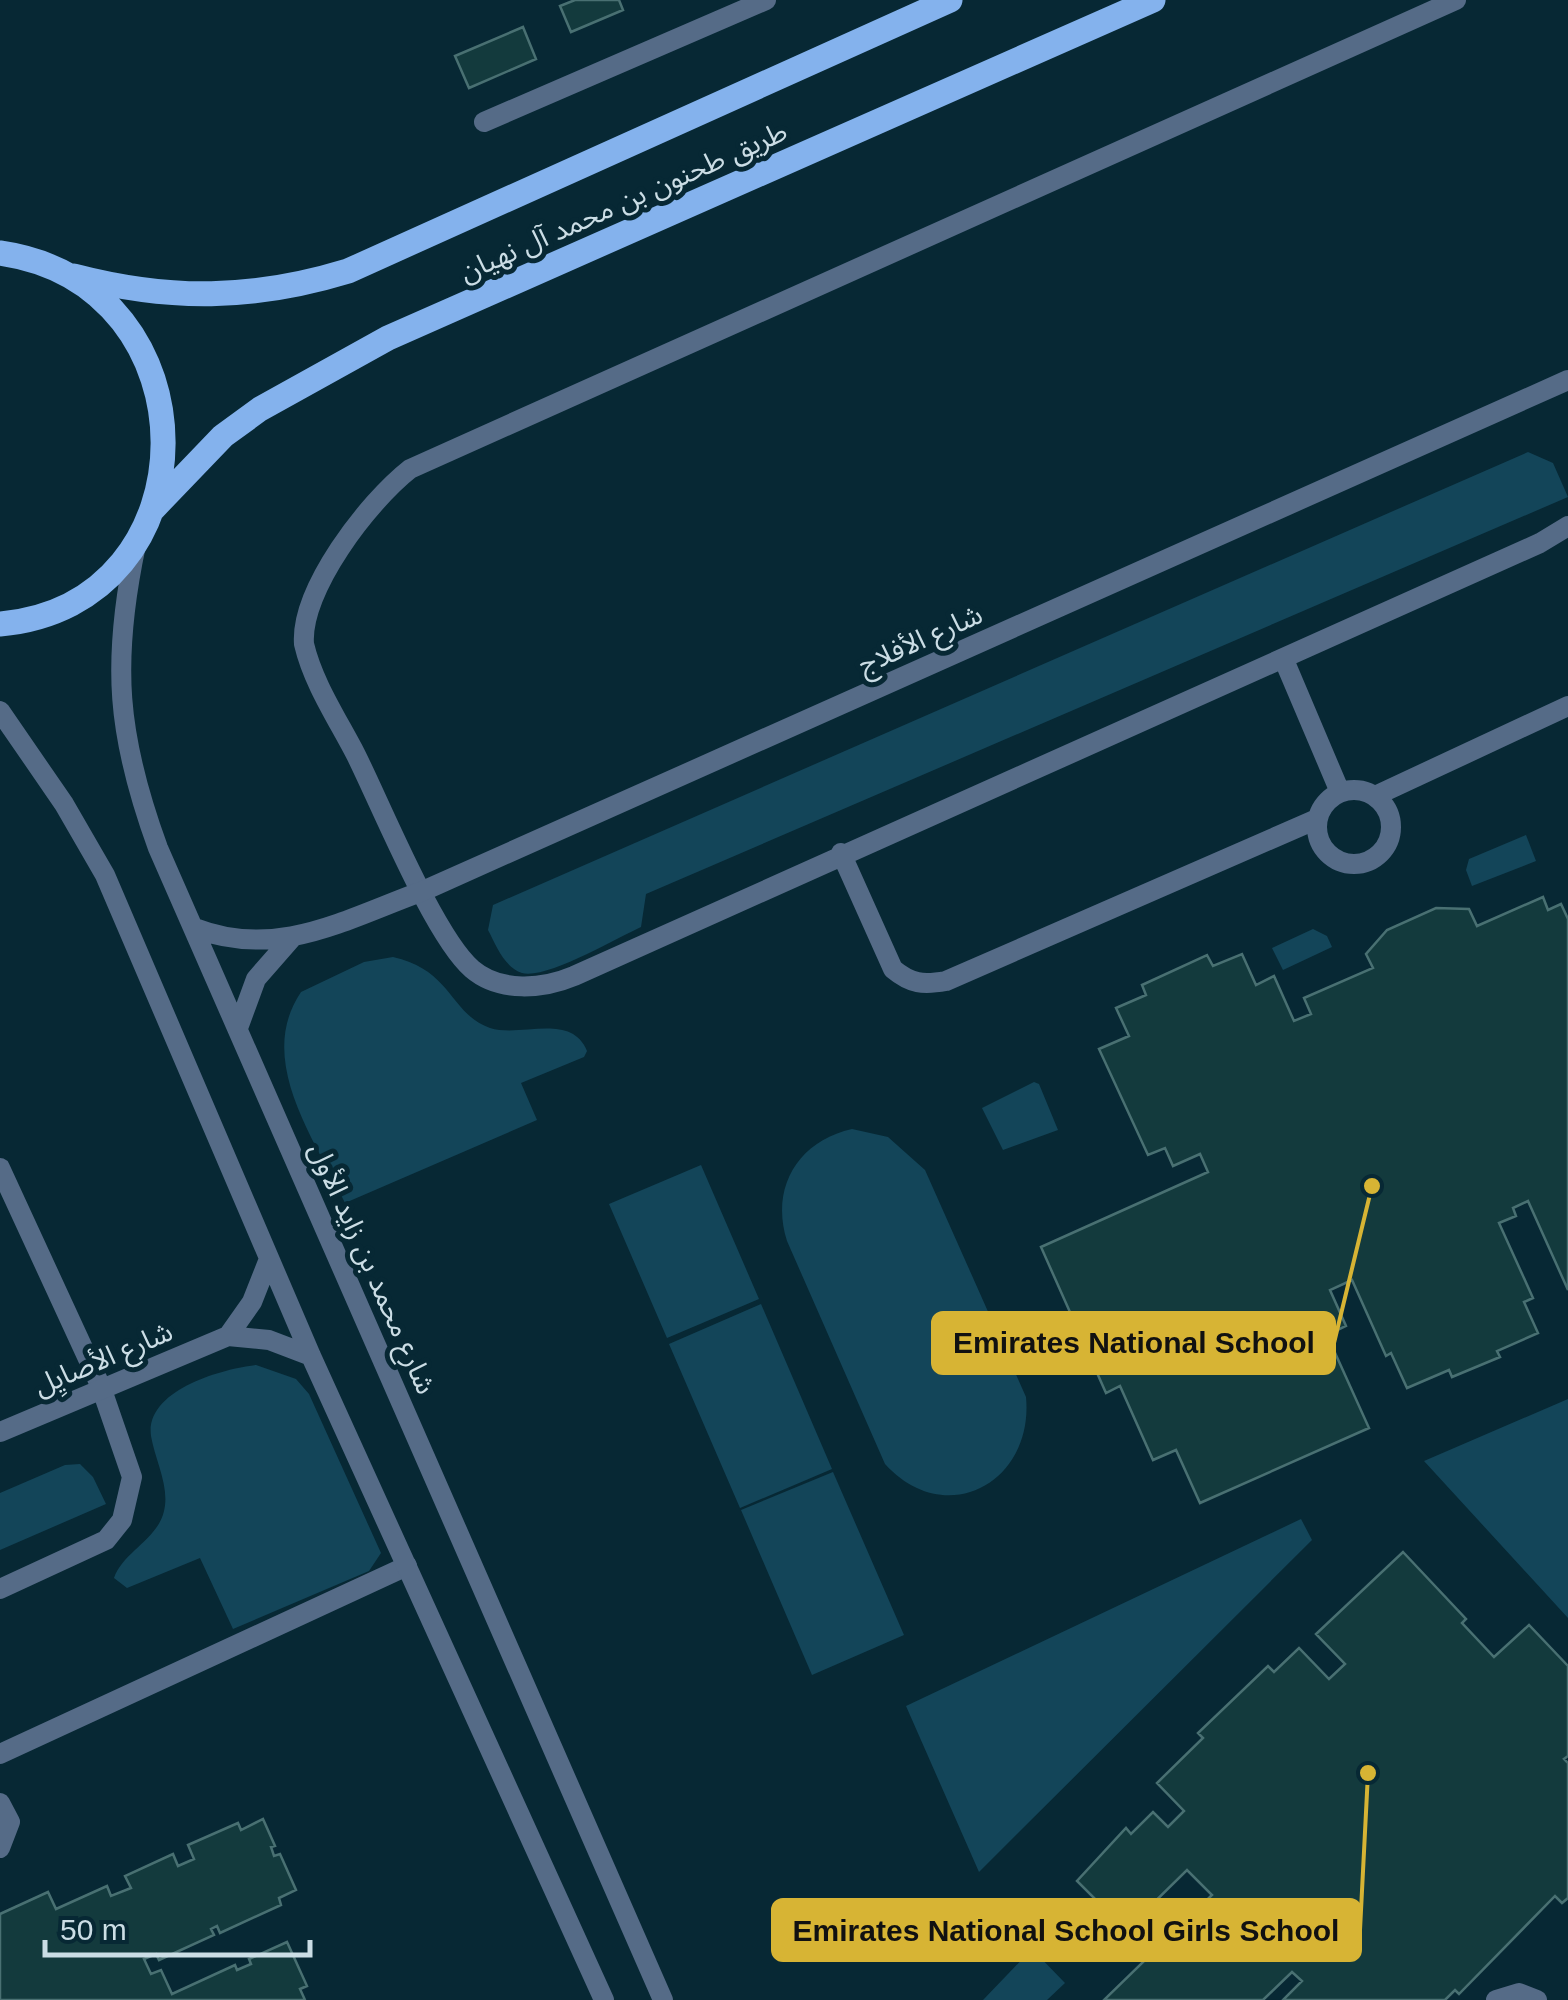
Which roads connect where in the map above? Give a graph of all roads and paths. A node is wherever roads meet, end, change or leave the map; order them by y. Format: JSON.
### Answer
{"nodes":[{"id":1,"x":766,"y":0,"type":"edge"},
{"id":2,"x":950,"y":0,"type":"edge"},
{"id":3,"x":1153,"y":0,"type":"edge"},
{"id":4,"x":1456,"y":0,"type":"edge"},
{"id":5,"x":484,"y":122,"type":"dead end"},
{"id":6,"x":0,"y":254,"type":"edge"},
{"id":7,"x":74,"y":276,"type":"junction"},
{"id":8,"x":1568,"y":380,"type":"edge"},
{"id":9,"x":152,"y":510,"type":"junction"},
{"id":10,"x":1568,"y":526,"type":"edge"},
{"id":11,"x":137,"y":538,"type":"junction"},
{"id":12,"x":0,"y":624,"type":"edge"},
{"id":13,"x":1284,"y":660,"type":"junction"},
{"id":14,"x":1568,"y":706,"type":"edge"},
{"id":15,"x":0,"y":711,"type":"edge"},
{"id":16,"x":1340,"y":792,"type":"junction"},
{"id":17,"x":1375,"y":796,"type":"junction"},
{"id":18,"x":1317,"y":819,"type":"junction"},
{"id":19,"x":841,"y":853,"type":"junction"},
{"id":20,"x":423,"y":892,"type":"junction"},
{"id":21,"x":195,"y":928,"type":"junction"},
{"id":22,"x":291,"y":940,"type":"junction"},
{"id":23,"x":238,"y":1028,"type":"junction"},
{"id":24,"x":0,"y":1168,"type":"edge"},
{"id":25,"x":269,"y":1258,"type":"junction"},
{"id":26,"x":228,"y":1336,"type":"junction"},
{"id":27,"x":311,"y":1356,"type":"junction"},
{"id":28,"x":101,"y":1387,"type":"junction"},
{"id":29,"x":0,"y":1432,"type":"edge"},
{"id":30,"x":407,"y":1566,"type":"junction"},
{"id":31,"x":0,"y":1589,"type":"edge"},
{"id":32,"x":0,"y":1754,"type":"edge"},
{"id":33,"x":0,"y":1803,"type":"edge"},
{"id":34,"x":0,"y":1848,"type":"edge"},
{"id":35,"x":604,"y":2000,"type":"edge"},
{"id":36,"x":663,"y":2000,"type":"edge"},
{"id":37,"x":1496,"y":2000,"type":"edge"},
{"id":38,"x":1537,"y":2000,"type":"edge"}],
"edges":[{"from":1,"to":5,"type":"street"},
{"from":2,"to":7,"type":"main road","name":"طريق طحنون بن محمد آل نهيان"},
{"from":3,"to":9,"type":"main road","name":"طريق طحنون بن محمد آل نهيان"},
{"from":4,"to":20,"type":"street"},
{"from":6,"to":7,"type":"main road","name":"طريق طحنون بن محمد آل نهيان"},
{"from":7,"to":9,"type":"main road"},
{"from":8,"to":20,"type":"street","name":"شارع الأفلاج"},
{"from":9,"to":11,"type":"main road"},
{"from":10,"to":13,"type":"street"},
{"from":11,"to":12,"type":"main road"},
{"from":11,"to":21,"type":"street","name":"شارع محمد بن زايد الأول"},
{"from":13,"to":16,"type":"street"},
{"from":13,"to":19,"type":"street"},
{"from":14,"to":17,"type":"street"},
{"from":15,"to":25,"type":"street"},
{"from":16,"to":17,"type":"street"},
{"from":16,"to":18,"type":"street"},
{"from":17,"to":18,"type":"street"},
{"from":18,"to":19,"type":"street"},
{"from":19,"to":20,"type":"street"},
{"from":20,"to":22,"type":"street","name":"شارع الأفلاج"},
{"from":21,"to":22,"type":"street","name":"شارع الأفلاج"},
{"from":21,"to":23,"type":"street","name":"شارع محمد بن زايد الأول"},
{"from":22,"to":23,"type":"street","name":"شارع الأفلاج"},
{"from":23,"to":36,"type":"street","name":"شارع محمد بن زايد الأول"},
{"from":24,"to":28,"type":"street"},
{"from":25,"to":26,"type":"street"},
{"from":25,"to":27,"type":"street"},
{"from":26,"to":27,"type":"street"},
{"from":26,"to":28,"type":"street","name":"شارع الأصايِل"},
{"from":27,"to":30,"type":"street"},
{"from":28,"to":29,"type":"street","name":"شارع الأصايِل"},
{"from":28,"to":31,"type":"street"},
{"from":30,"to":32,"type":"street"},
{"from":30,"to":35,"type":"street"},
{"from":33,"to":34,"type":"street"},
{"from":37,"to":38,"type":"street"}]}
